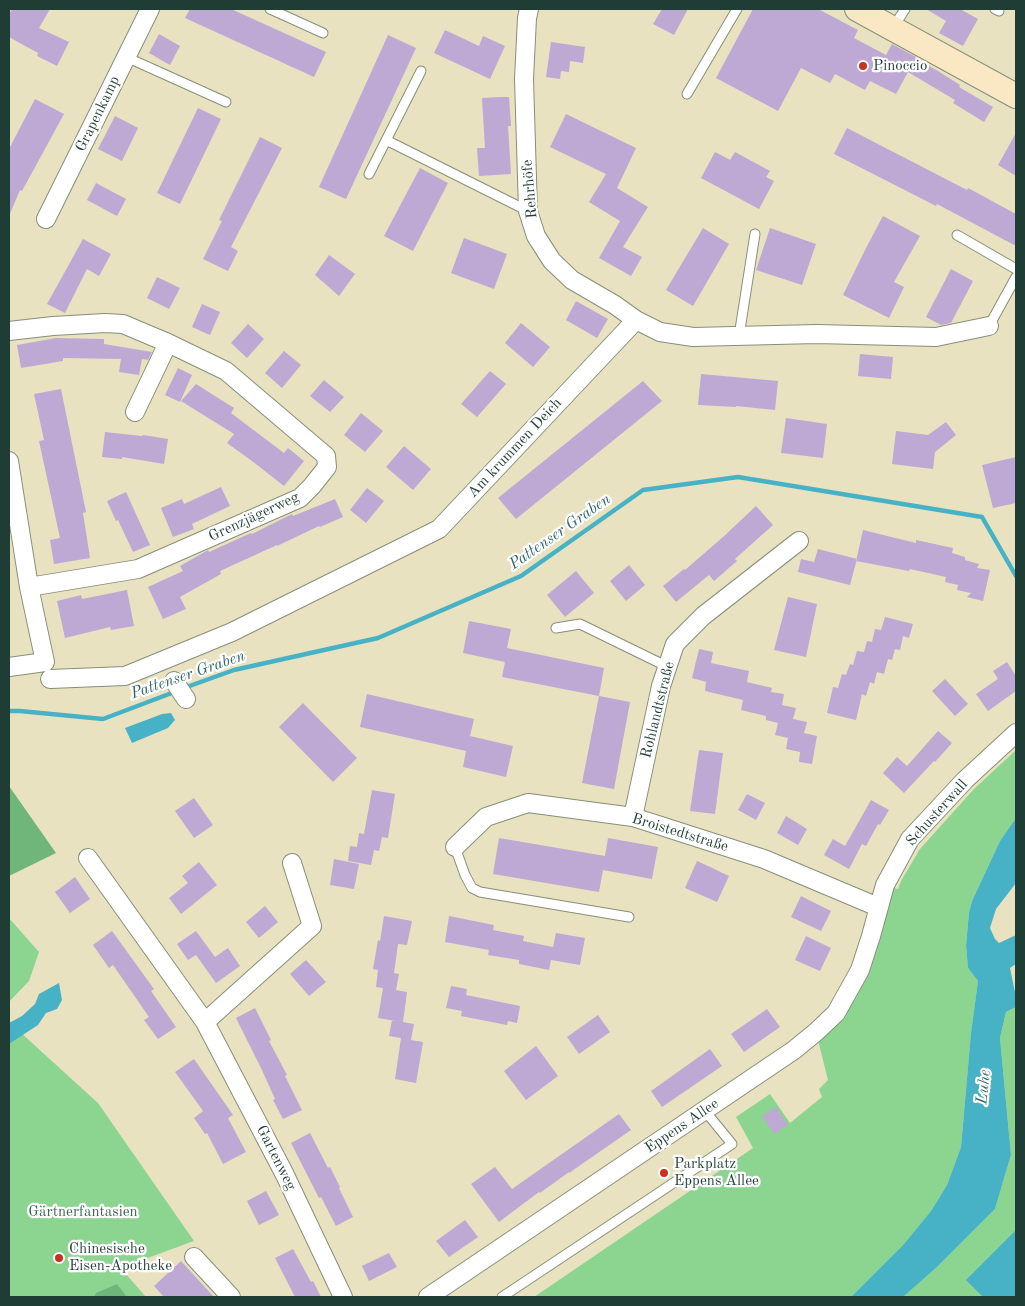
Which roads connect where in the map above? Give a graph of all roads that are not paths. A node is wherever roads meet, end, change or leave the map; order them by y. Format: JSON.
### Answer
{"nodes":[{"id":1,"x":150,"y":9,"type":"edge"},
{"id":2,"x":270,"y":9,"type":"edge"},
{"id":3,"x":529,"y":9,"type":"edge"},
{"id":4,"x":737,"y":9,"type":"edge"},
{"id":5,"x":858,"y":9,"type":"edge"},
{"id":6,"x":899,"y":18,"type":"edge"},
{"id":7,"x":323,"y":33,"type":"dead end"},
{"id":8,"x":126,"y":57,"type":"junction"},
{"id":9,"x":421,"y":71,"type":"dead end"},
{"id":10,"x":688,"y":94,"type":"dead end"},
{"id":11,"x":1016,"y":96,"type":"edge"},
{"id":12,"x":226,"y":102,"type":"dead end"},
{"id":13,"x":386,"y":140,"type":"junction"},
{"id":14,"x":369,"y":174,"type":"dead end"},
{"id":15,"x":528,"y":211,"type":"junction"},
{"id":16,"x":46,"y":219,"type":"dead end"},
{"id":17,"x":755,"y":234,"type":"dead end"},
{"id":18,"x":957,"y":235,"type":"dead end"},
{"id":19,"x":1016,"y":269,"type":"edge"},
{"id":20,"x":1016,"y":277,"type":"edge"},
{"id":21,"x":636,"y":320,"type":"junction"},
{"id":22,"x":989,"y":326,"type":"joint"},
{"id":23,"x":9,"y":331,"type":"edge"},
{"id":24,"x":739,"y":336,"type":"junction"},
{"id":25,"x":168,"y":343,"type":"junction"},
{"id":26,"x":135,"y":412,"type":"dead end"},
{"id":27,"x":9,"y":461,"type":"edge"},
{"id":28,"x":799,"y":541,"type":"dead end"},
{"id":29,"x":29,"y":587,"type":"junction"},
{"id":30,"x":556,"y":628,"type":"dead end"},
{"id":31,"x":668,"y":666,"type":"junction"},
{"id":32,"x":9,"y":667,"type":"edge"},
{"id":33,"x":50,"y":678,"type":"dead end"},
{"id":34,"x":174,"y":681,"type":"dead end"},
{"id":35,"x":186,"y":700,"type":"dead end"},
{"id":36,"x":1016,"y":733,"type":"edge"},
{"id":37,"x":633,"y":817,"type":"junction"},
{"id":38,"x":455,"y":847,"type":"joint"},
{"id":39,"x":88,"y":858,"type":"dead end"},
{"id":40,"x":292,"y":863,"type":"dead end"},
{"id":41,"x":878,"y":907,"type":"junction"},
{"id":42,"x":629,"y":917,"type":"dead end"},
{"id":43,"x":205,"y":1022,"type":"junction"},
{"id":44,"x":705,"y":1110,"type":"junction"},
{"id":45,"x":194,"y":1257,"type":"dead end"},
{"id":46,"x":232,"y":1297,"type":"edge"},
{"id":47,"x":343,"y":1297,"type":"edge"},
{"id":48,"x":428,"y":1297,"type":"edge"},
{"id":49,"x":502,"y":1297,"type":"edge"}],
"edges":[{"from":1,"to":8,"type":"street","name":"Grapenkamp"},
{"from":2,"to":7,"type":"lane"},
{"from":3,"to":15,"type":"street","name":"Rehrhöfe"},
{"from":4,"to":10,"type":"lane"},
{"from":5,"to":6,"type":"main road"},
{"from":6,"to":11,"type":"main road"},
{"from":8,"to":12,"type":"lane"},
{"from":8,"to":16,"type":"street","name":"Grapenkamp"},
{"from":9,"to":13,"type":"lane"},
{"from":13,"to":14,"type":"lane"},
{"from":13,"to":15,"type":"lane"},
{"from":15,"to":21,"type":"street","name":"Rehrhöfe"},
{"from":17,"to":24,"type":"lane"},
{"from":18,"to":19,"type":"lane"},
{"from":20,"to":22,"type":"lane"},
{"from":21,"to":24,"type":"street"},
{"from":21,"to":33,"type":"street","name":"Am krummen Deich"},
{"from":22,"to":24,"type":"street"},
{"from":23,"to":25,"type":"street","name":"Grenzjägerweg"},
{"from":25,"to":26,"type":"street"},
{"from":25,"to":29,"type":"street","name":"Grenzjägerweg"},
{"from":27,"to":29,"type":"street"},
{"from":28,"to":31,"type":"street","name":"Rohlandtstraße"},
{"from":29,"to":32,"type":"street"},
{"from":30,"to":31,"type":"lane"},
{"from":31,"to":37,"type":"street","name":"Rohlandtstraße"},
{"from":34,"to":35,"type":"street"},
{"from":36,"to":41,"type":"street","name":"Schusterwall"},
{"from":37,"to":38,"type":"street","name":"Broistedtstraße"},
{"from":37,"to":41,"type":"street","name":"Broistedtstraße"},
{"from":38,"to":42,"type":"lane"},
{"from":39,"to":43,"type":"street","name":"Gartenweg"},
{"from":40,"to":43,"type":"street"},
{"from":41,"to":44,"type":"street","name":"Eppens Allee"},
{"from":43,"to":47,"type":"street","name":"Gartenweg"},
{"from":44,"to":48,"type":"street","name":"Eppens Allee"},
{"from":44,"to":49,"type":"lane"},
{"from":45,"to":46,"type":"street"}]}
